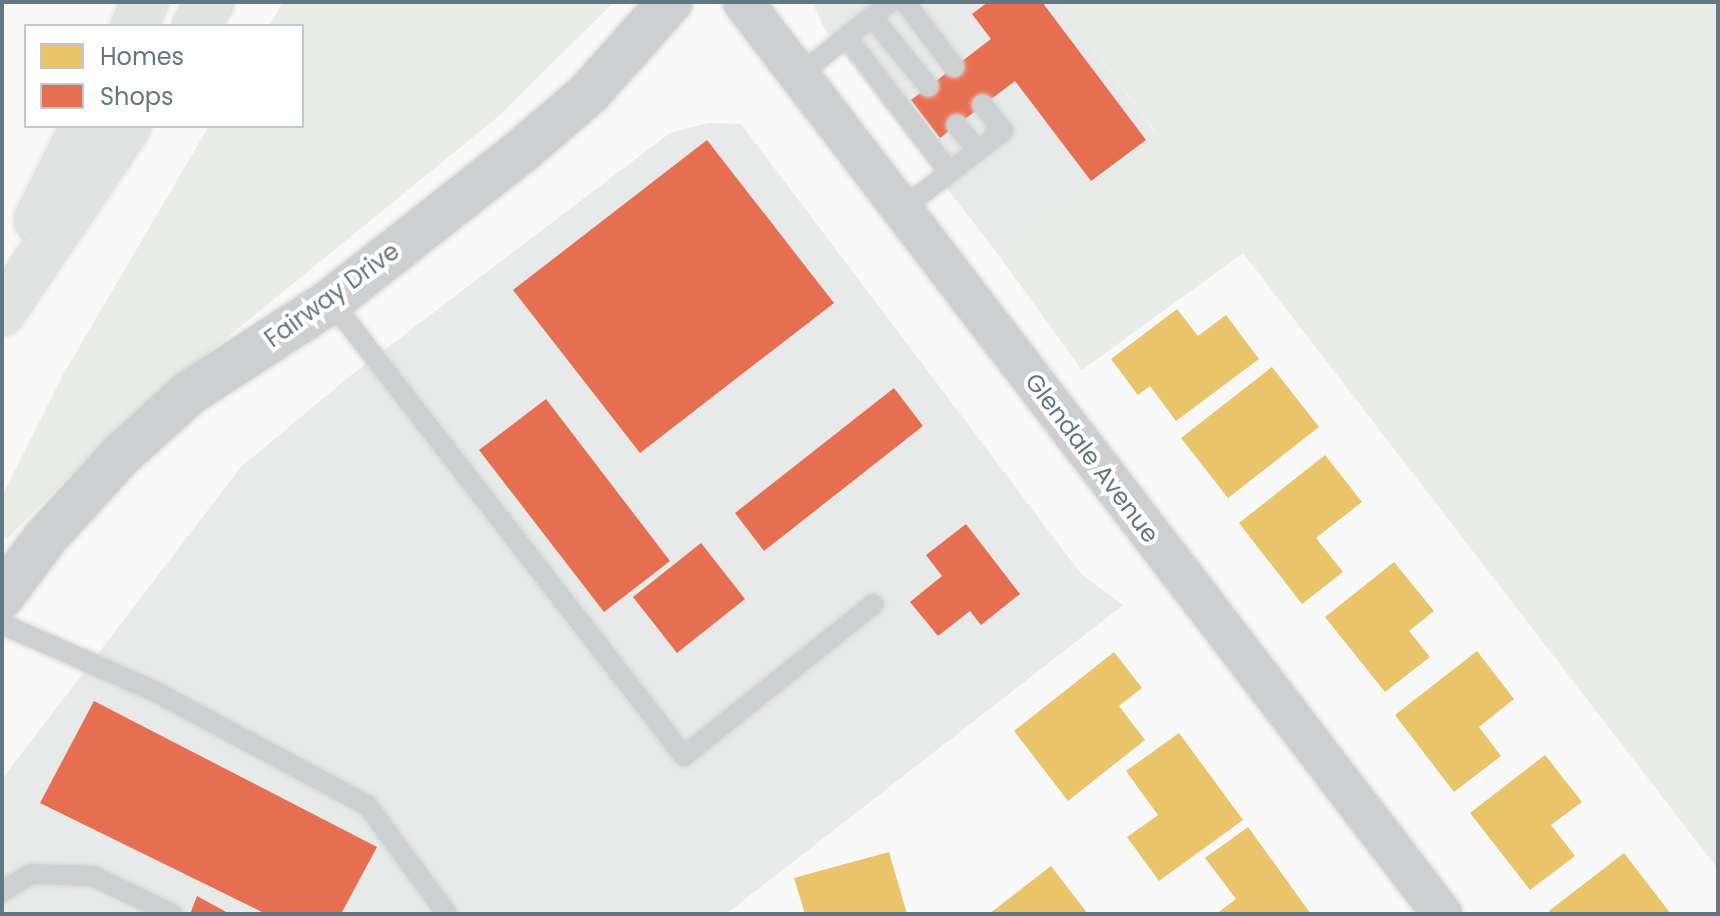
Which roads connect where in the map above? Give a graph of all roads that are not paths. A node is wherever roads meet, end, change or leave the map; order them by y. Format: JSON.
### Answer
{"nodes":[{"id":1,"x":145,"y":2,"type":"edge"},
{"id":2,"x":211,"y":2,"type":"edge"},
{"id":3,"x":670,"y":2,"type":"edge"},
{"id":4,"x":743,"y":2,"type":"edge"},
{"id":5,"x":890,"y":2,"type":"edge"},
{"id":6,"x":905,"y":2,"type":"edge"},
{"id":7,"x":872,"y":17,"type":"junction"},
{"id":8,"x":135,"y":24,"type":"edge"},
{"id":9,"x":196,"y":24,"type":"edge"},
{"id":10,"x":847,"y":37,"type":"junction"},
{"id":11,"x":954,"y":67,"type":"dead end"},
{"id":12,"x":799,"y":75,"type":"junction"},
{"id":13,"x":928,"y":86,"type":"dead end"},
{"id":14,"x":983,"y":105,"type":"dead end"},
{"id":15,"x":957,"y":125,"type":"dead end"},
{"id":16,"x":83,"y":128,"type":"edge"},
{"id":17,"x":127,"y":128,"type":"edge"},
{"id":18,"x":977,"y":151,"type":"junction"},
{"id":19,"x":949,"y":172,"type":"junction"},
{"id":20,"x":902,"y":209,"type":"junction"},
{"id":21,"x":2,"y":291,"type":"edge"},
{"id":22,"x":331,"y":301,"type":"junction"},
{"id":23,"x":2,"y":313,"type":"edge"},
{"id":24,"x":2,"y":596,"type":"edge"},
{"id":25,"x":874,"y":604,"type":"dead end"},
{"id":26,"x":2,"y":624,"type":"edge"},
{"id":27,"x":2,"y":892,"type":"edge"},
{"id":28,"x":172,"y":914,"type":"edge"},
{"id":29,"x":447,"y":914,"type":"edge"},
{"id":30,"x":1442,"y":914,"type":"edge"}],
"edges":[{"from":1,"to":8,"type":"highway"},
{"from":2,"to":9,"type":"highway"},
{"from":3,"to":22,"type":"street","name":"Fairway Drive"},
{"from":4,"to":12,"type":"street","name":"Glendale Avenue"},
{"from":5,"to":7,"type":"lane"},
{"from":6,"to":11,"type":"lane"},
{"from":7,"to":10,"type":"lane"},
{"from":7,"to":13,"type":"lane"},
{"from":10,"to":12,"type":"lane"},
{"from":10,"to":19,"type":"lane"},
{"from":12,"to":20,"type":"street","name":"Glendale Avenue"},
{"from":14,"to":18,"type":"lane"},
{"from":15,"to":18,"type":"lane"},
{"from":16,"to":21,"type":"highway"},
{"from":17,"to":23,"type":"highway"},
{"from":18,"to":19,"type":"lane"},
{"from":19,"to":20,"type":"lane"},
{"from":20,"to":30,"type":"street","name":"Glendale Avenue"},
{"from":22,"to":24,"type":"street","name":"Fairway Drive"},
{"from":22,"to":25,"type":"lane"},
{"from":26,"to":29,"type":"lane"},
{"from":27,"to":28,"type":"lane"}]}
